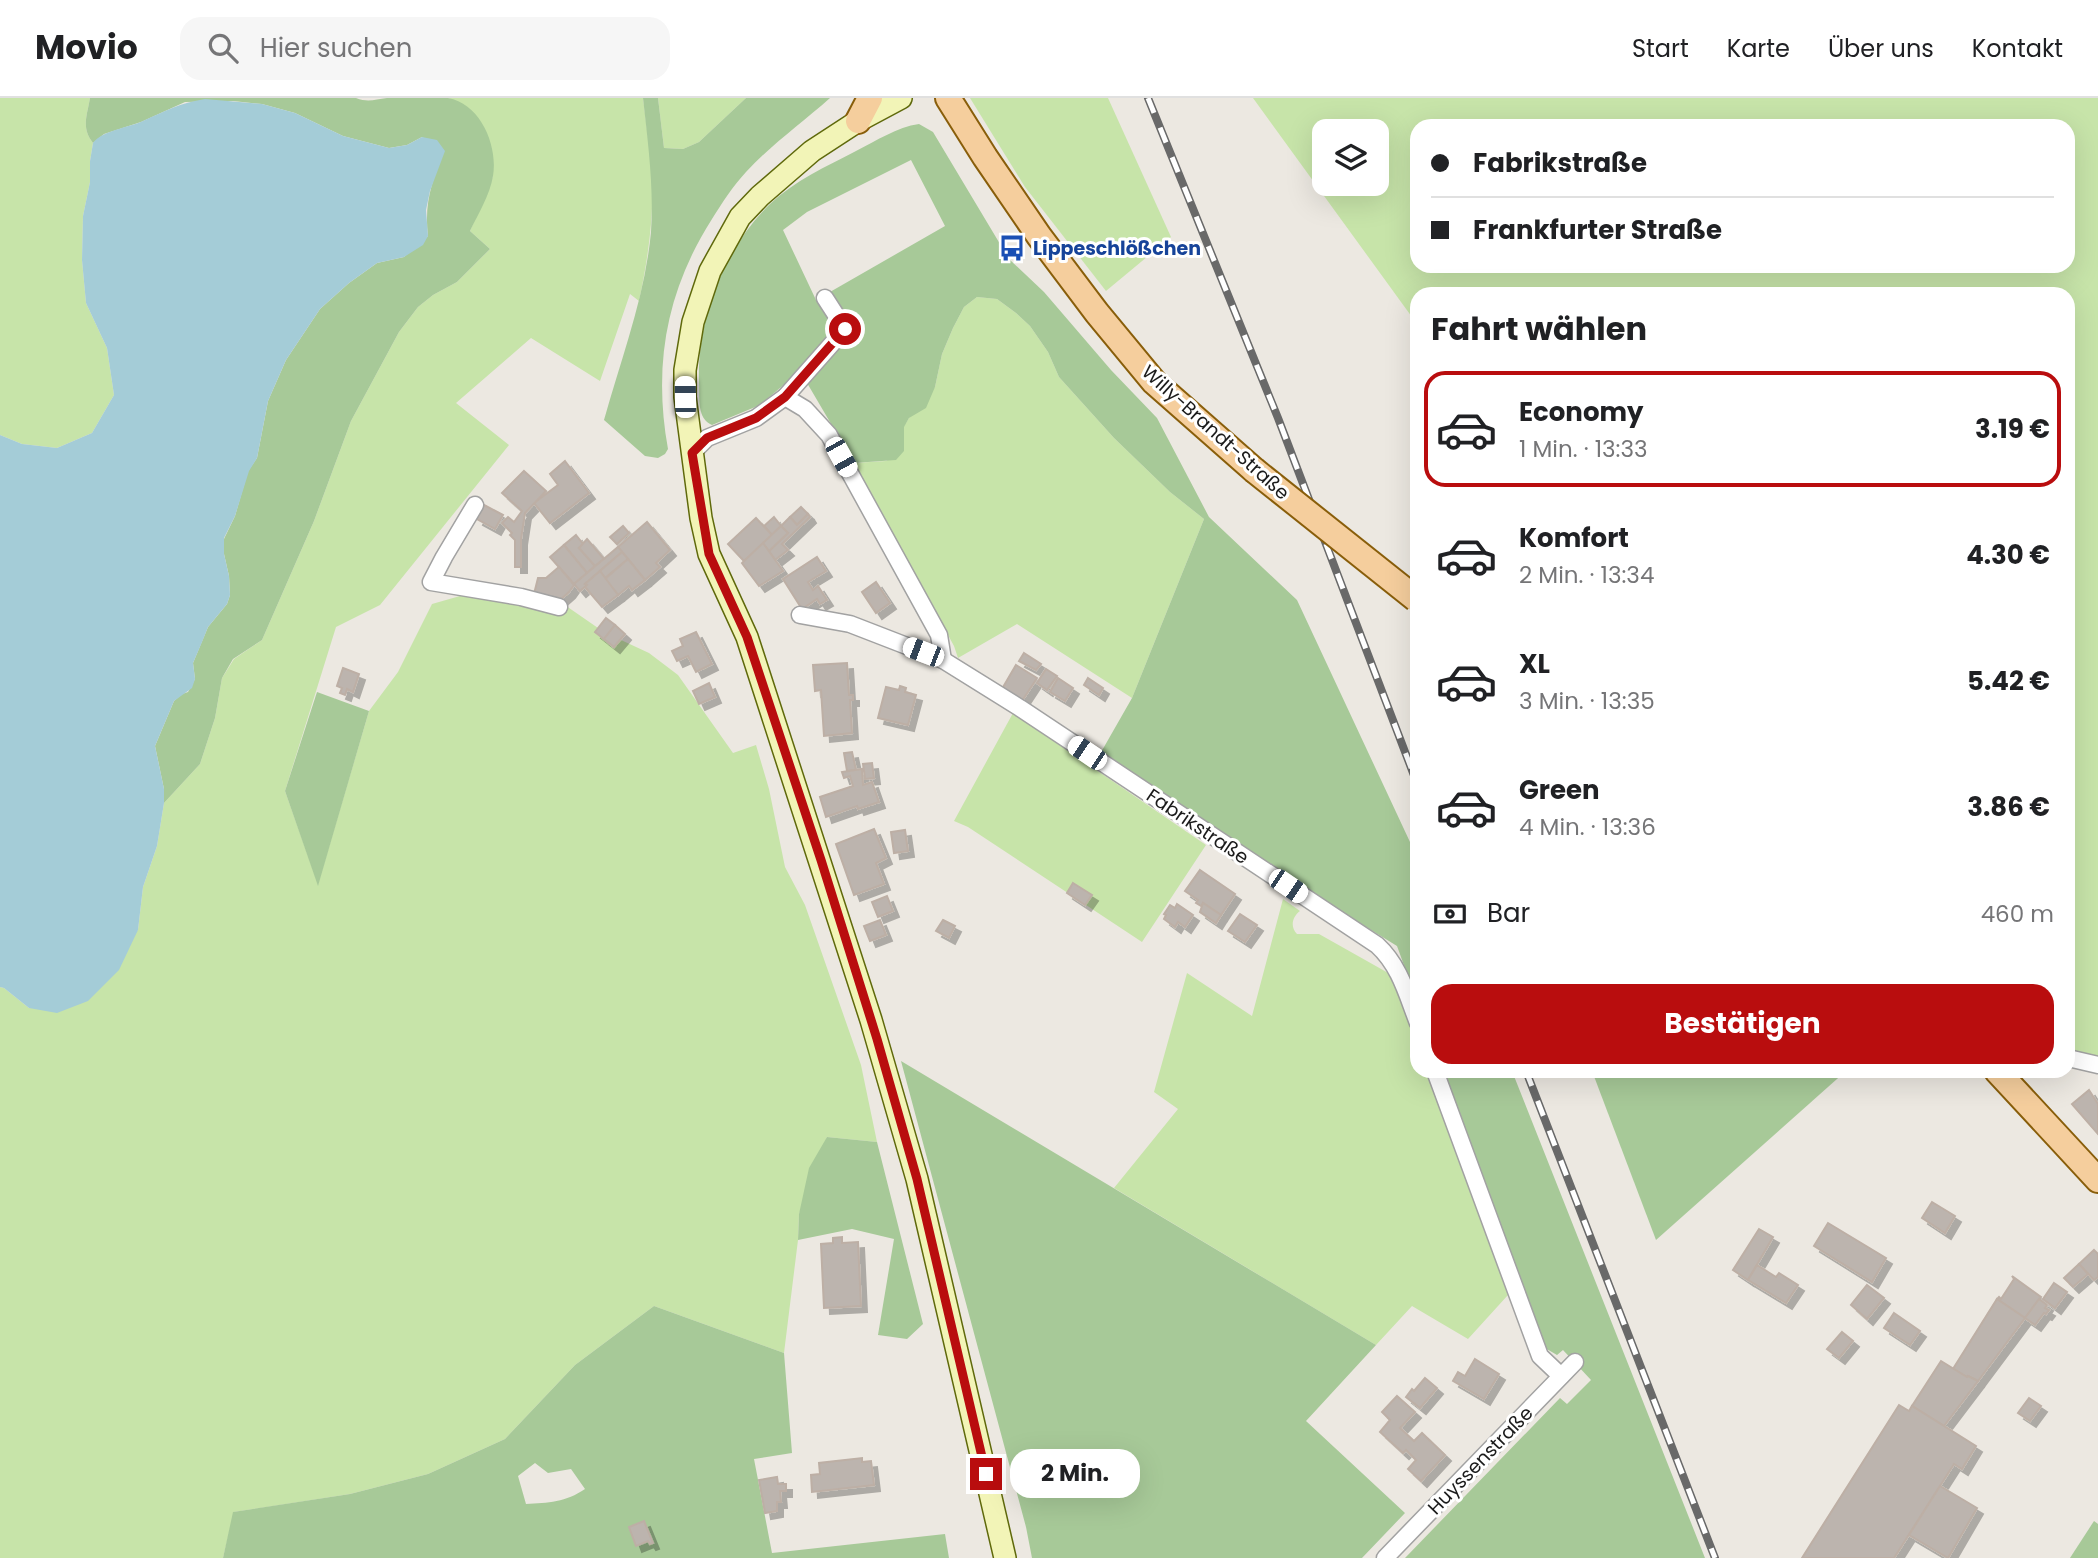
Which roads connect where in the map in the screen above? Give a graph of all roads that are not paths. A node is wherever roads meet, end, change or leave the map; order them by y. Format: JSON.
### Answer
{"nodes":[{"id":1,"x":870,"y":98,"type":"edge"},
{"id":2,"x":901,"y":98,"type":"edge"},
{"id":3,"x":948,"y":98,"type":"edge"},
{"id":4,"x":858,"y":121,"type":"junction"},
{"id":5,"x":825,"y":298,"type":"dead end"},
{"id":6,"x":785,"y":397,"type":"junction"},
{"id":7,"x":692,"y":453,"type":"junction"},
{"id":8,"x":475,"y":505,"type":"dead end"},
{"id":9,"x":1410,"y":594,"type":"edge"},
{"id":10,"x":559,"y":607,"type":"dead end"},
{"id":11,"x":800,"y":615,"type":"dead end"},
{"id":12,"x":943,"y":660,"type":"junction"},
{"id":13,"x":1410,"y":1001,"type":"edge"},
{"id":14,"x":2075,"y":1060,"type":"edge"},
{"id":15,"x":2098,"y":1065,"type":"edge"},
{"id":16,"x":1438,"y":1078,"type":"edge"},
{"id":17,"x":2003,"y":1078,"type":"edge"},
{"id":18,"x":2098,"y":1180,"type":"edge"},
{"id":19,"x":1575,"y":1362,"type":"dead end"},
{"id":20,"x":1562,"y":1376,"type":"junction"},
{"id":21,"x":1005,"y":1558,"type":"edge"},
{"id":22,"x":1385,"y":1558,"type":"edge"}],
"edges":[{"from":1,"to":4,"type":"main road"},
{"from":2,"to":4,"type":"main road"},
{"from":3,"to":9,"type":"main road","name":"Willy-Brandt-Straße","bridge":true},
{"from":4,"to":7,"type":"main road"},
{"from":5,"to":6,"type":"street"},
{"from":6,"to":7,"type":"street"},
{"from":6,"to":12,"type":"street"},
{"from":7,"to":21,"type":"main road"},
{"from":8,"to":10,"type":"street"},
{"from":11,"to":12,"type":"street","name":"Fabrikstraße"},
{"from":12,"to":13,"type":"street","name":"Fabrikstraße"},
{"from":14,"to":15,"type":"street"},
{"from":16,"to":20,"type":"street"},
{"from":17,"to":18,"type":"main road"},
{"from":19,"to":20,"type":"street","name":"Huyssenstraße"},
{"from":20,"to":22,"type":"street","name":"Huyssenstraße"}]}
